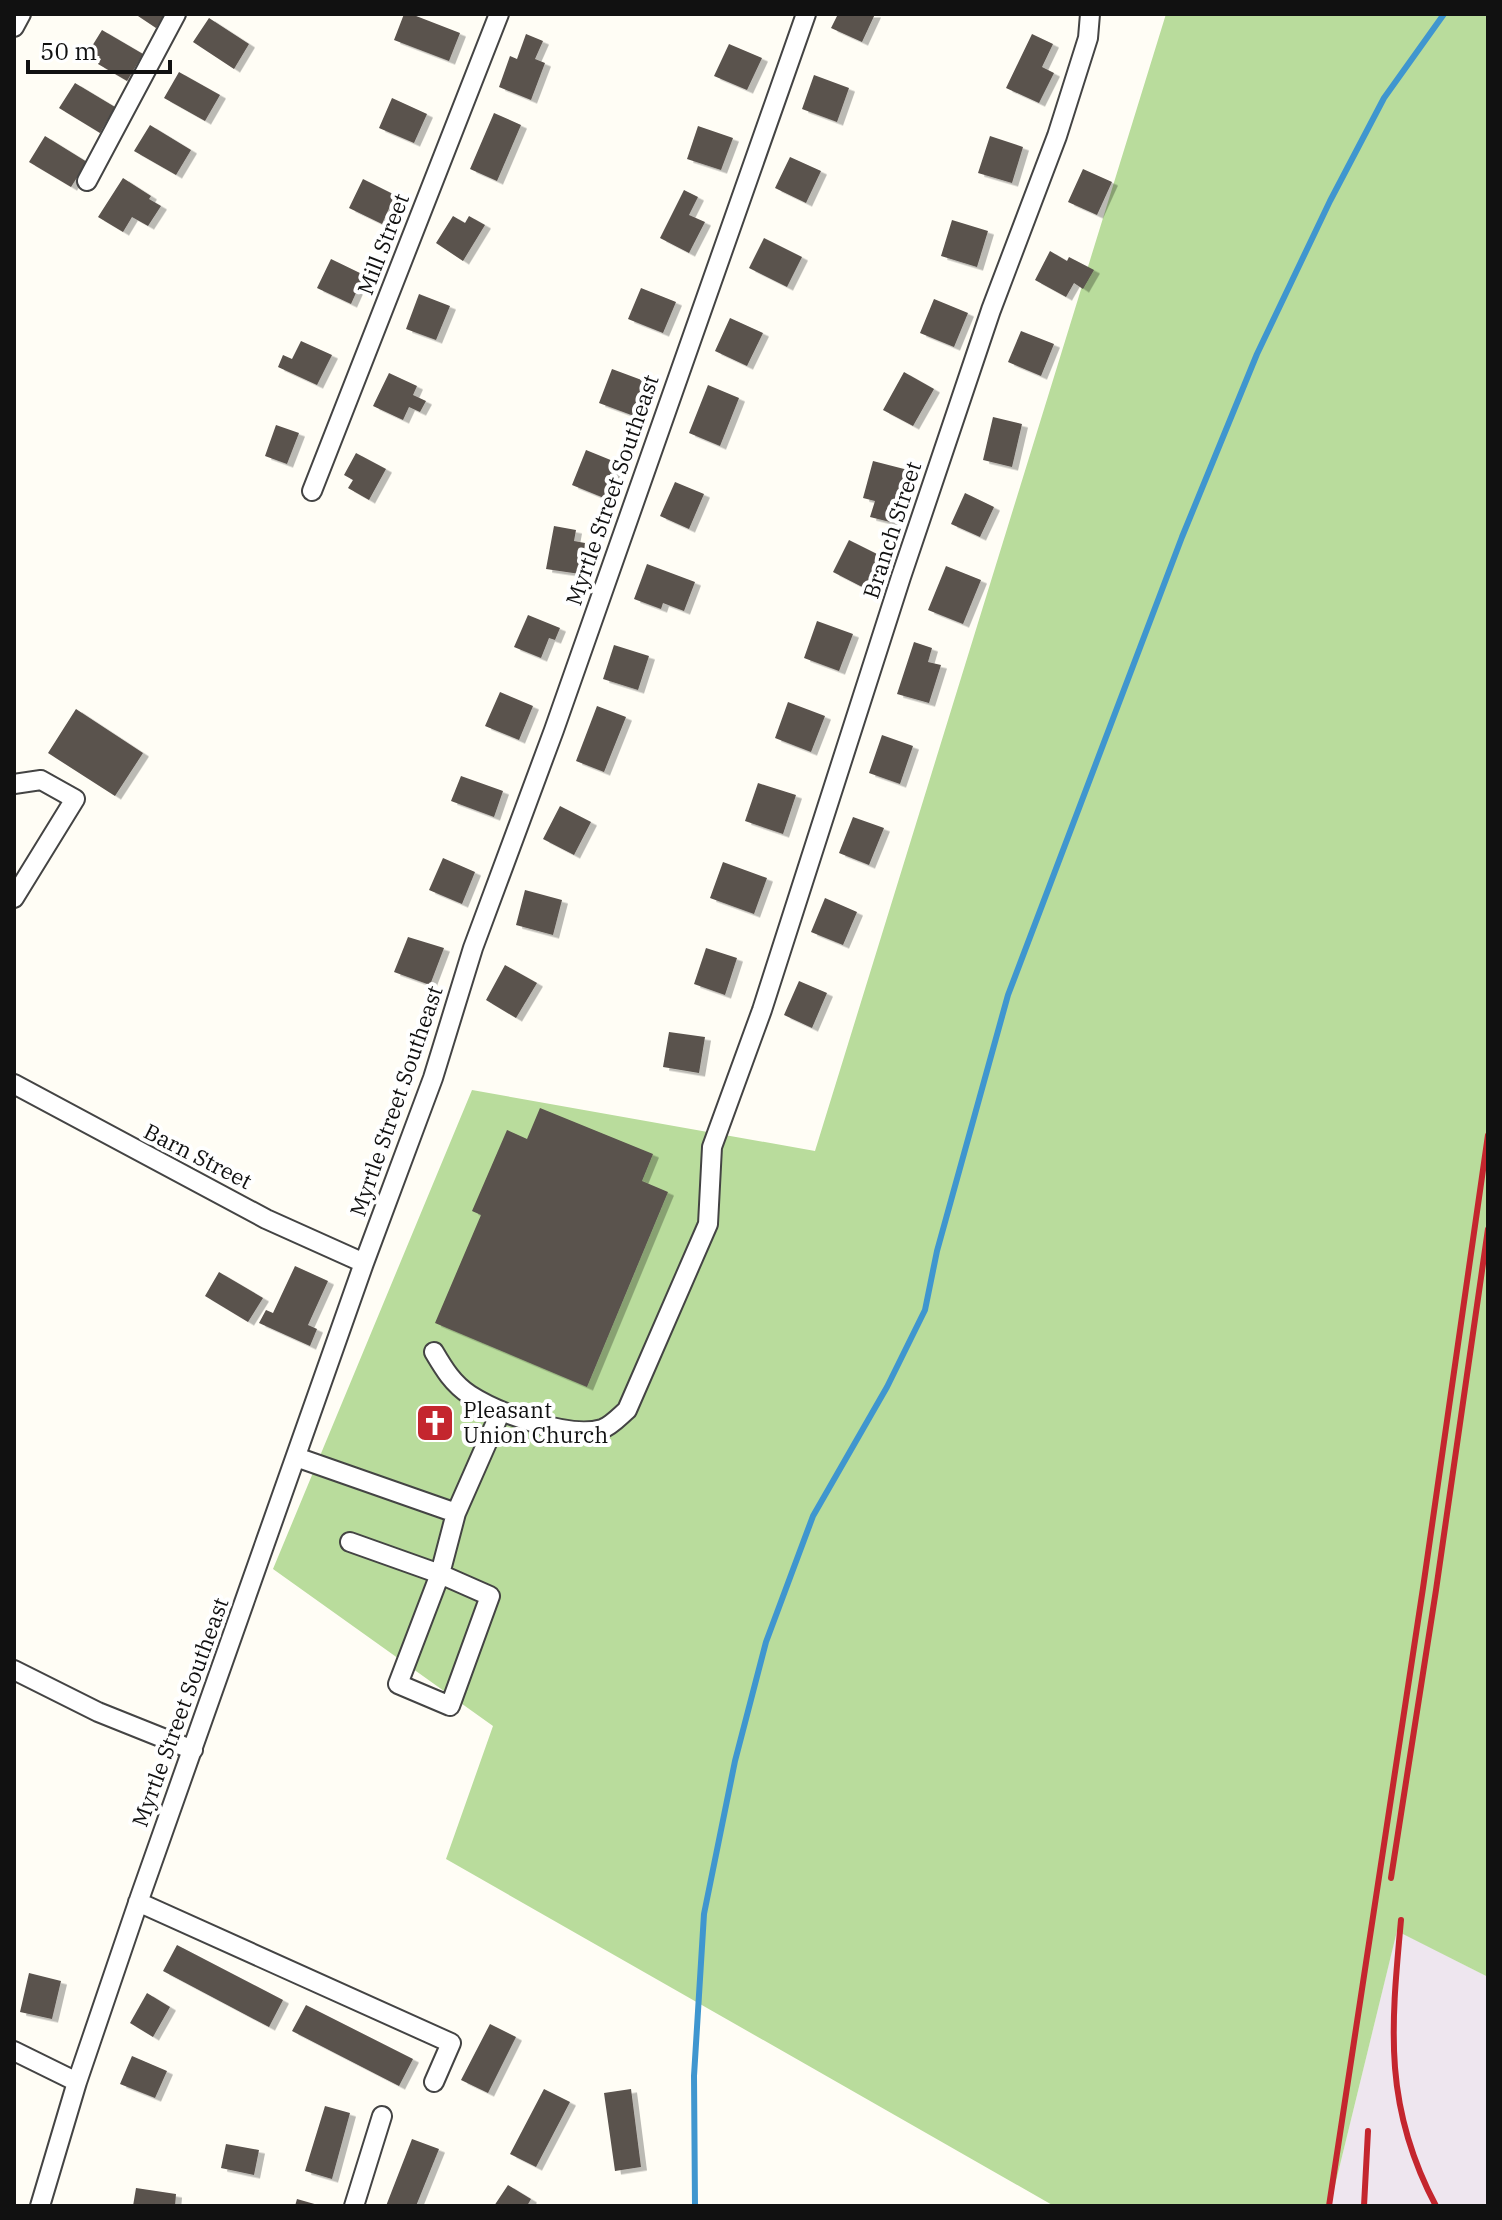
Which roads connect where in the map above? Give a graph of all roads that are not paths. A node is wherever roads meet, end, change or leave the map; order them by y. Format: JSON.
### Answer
{"nodes":[{"id":1,"x":176,"y":14,"type":"edge"},
{"id":2,"x":806,"y":14,"type":"edge"},
{"id":3,"x":1090,"y":14,"type":"edge"},
{"id":4,"x":495,"y":15,"type":"edge"},
{"id":5,"x":87,"y":181,"type":"dead end"},
{"id":6,"x":312,"y":491,"type":"dead end"},
{"id":7,"x":14,"y":784,"type":"edge"},
{"id":8,"x":14,"y":898,"type":"edge"},
{"id":9,"x":14,"y":1084,"type":"edge"},
{"id":10,"x":364,"y":1263,"type":"junction"},
{"id":11,"x":434,"y":1352,"type":"dead end"},
{"id":12,"x":501,"y":1411,"type":"junction"},
{"id":13,"x":296,"y":1457,"type":"junction"},
{"id":14,"x":456,"y":1513,"type":"junction"},
{"id":15,"x":350,"y":1542,"type":"dead end"},
{"id":16,"x":440,"y":1574,"type":"junction"},
{"id":17,"x":14,"y":1670,"type":"edge"},
{"id":18,"x":193,"y":1750,"type":"junction"},
{"id":19,"x":138,"y":1902,"type":"junction"},
{"id":20,"x":14,"y":2051,"type":"edge"},
{"id":21,"x":77,"y":2082,"type":"junction"},
{"id":22,"x":434,"y":2082,"type":"dead end"},
{"id":23,"x":382,"y":2116,"type":"dead end"},
{"id":24,"x":40,"y":2206,"type":"edge"},
{"id":25,"x":354,"y":2206,"type":"edge"}],
"edges":[{"from":1,"to":5,"type":"street"},
{"from":2,"to":10,"type":"street","name":"Myrtle Street Southeast"},
{"from":3,"to":12,"type":"street","name":"Branch Street"},
{"from":4,"to":6,"type":"street","name":"Mill Street"},
{"from":7,"to":8,"type":"street"},
{"from":9,"to":10,"type":"street","name":"Barn Street"},
{"from":10,"to":13,"type":"street","name":"Myrtle Street Southeast"},
{"from":11,"to":12,"type":"street","name":"Branch Street"},
{"from":12,"to":14,"type":"street"},
{"from":13,"to":14,"type":"street"},
{"from":13,"to":18,"type":"street","name":"Myrtle Street Southeast"},
{"from":14,"to":16,"type":"street"},
{"from":15,"to":16,"type":"street"},
{"from":16,"to":16,"type":"street"},
{"from":17,"to":18,"type":"street"},
{"from":18,"to":19,"type":"street","name":"Myrtle Street Southeast"},
{"from":19,"to":21,"type":"street","name":"Myrtle Street Southeast"},
{"from":19,"to":22,"type":"street"},
{"from":20,"to":21,"type":"street"},
{"from":21,"to":24,"type":"street","name":"Myrtle Street Southeast"},
{"from":23,"to":25,"type":"street"}]}
